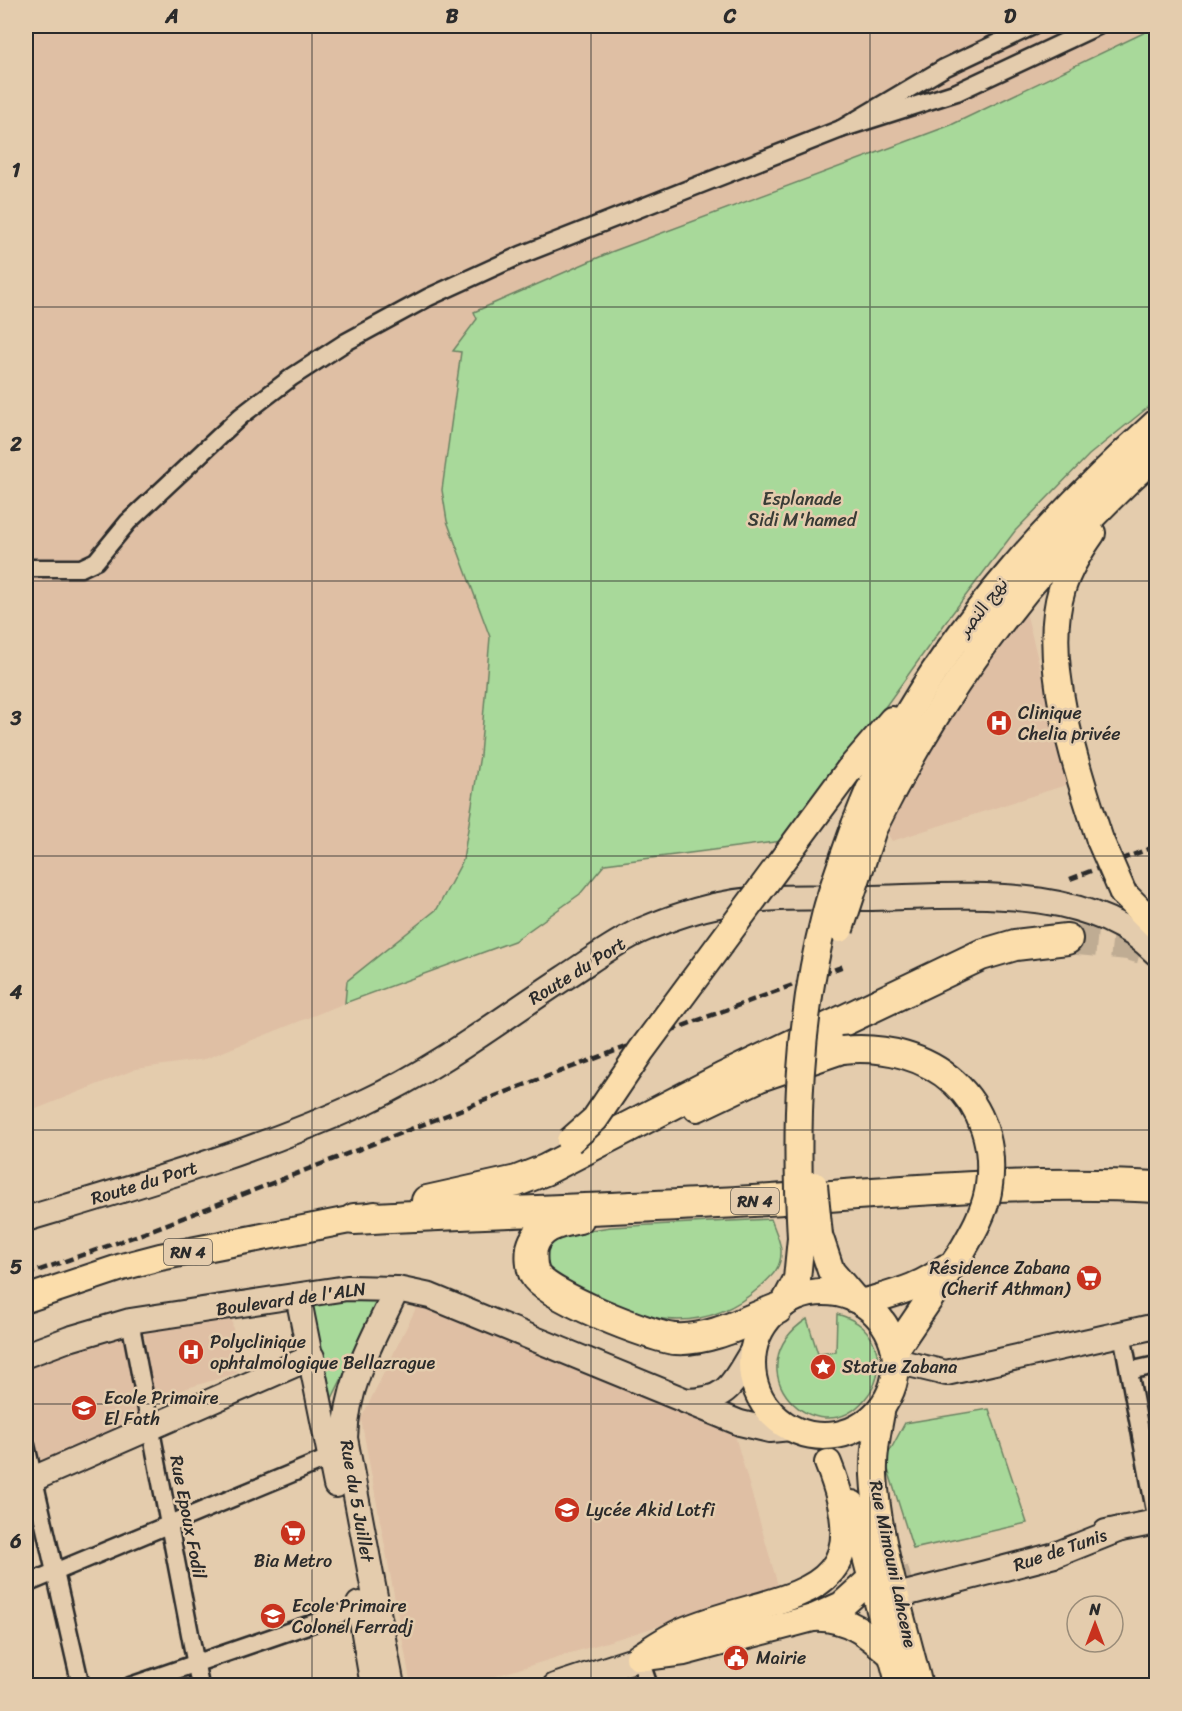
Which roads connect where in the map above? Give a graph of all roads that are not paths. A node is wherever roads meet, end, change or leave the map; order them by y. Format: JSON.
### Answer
{"nodes":[{"id":1,"x":1033,"y":26,"type":"edge"},
{"id":2,"x":1098,"y":26,"type":"edge"},
{"id":3,"x":841,"y":129,"type":"junction"},
{"id":4,"x":1156,"y":423,"type":"edge"},
{"id":5,"x":1156,"y":454,"type":"edge"},
{"id":6,"x":1156,"y":465,"type":"edge"},
{"id":7,"x":26,"y":568,"type":"edge"},
{"id":8,"x":943,"y":660,"type":"junction"},
{"id":9,"x":864,"y":827,"type":"junction"},
{"id":10,"x":1156,"y":926,"type":"edge"},
{"id":11,"x":1067,"y":939,"type":"tunnel mouth"},
{"id":12,"x":1156,"y":953,"type":"edge"},
{"id":13,"x":1156,"y":1185,"type":"edge"},
{"id":14,"x":476,"y":1190,"type":"junction"},
{"id":15,"x":631,"y":1206,"type":"junction"},
{"id":16,"x":26,"y":1219,"type":"edge"},
{"id":17,"x":354,"y":1219,"type":"junction"},
{"id":18,"x":810,"y":1237,"type":"junction"},
{"id":19,"x":962,"y":1251,"type":"junction"},
{"id":20,"x":397,"y":1289,"type":"junction"},
{"id":21,"x":298,"y":1296,"type":"junction"},
{"id":22,"x":26,"y":1299,"type":"edge"},
{"id":23,"x":858,"y":1301,"type":"junction"},
{"id":24,"x":781,"y":1307,"type":"junction"},
{"id":25,"x":130,"y":1321,"type":"junction"},
{"id":26,"x":1156,"y":1326,"type":"edge"},
{"id":27,"x":1122,"y":1334,"type":"junction"},
{"id":28,"x":753,"y":1348,"type":"junction"},
{"id":29,"x":26,"y":1355,"type":"edge"},
{"id":30,"x":896,"y":1356,"type":"junction"},
{"id":31,"x":312,"y":1357,"type":"junction"},
{"id":32,"x":1156,"y":1365,"type":"edge"},
{"id":33,"x":1129,"y":1371,"type":"junction"},
{"id":34,"x":684,"y":1401,"type":"junction"},
{"id":35,"x":321,"y":1407,"type":"junction"},
{"id":36,"x":882,"y":1407,"type":"junction"},
{"id":37,"x":346,"y":1410,"type":"junction"},
{"id":38,"x":151,"y":1426,"type":"junction"},
{"id":39,"x":794,"y":1429,"type":"junction"},
{"id":40,"x":26,"y":1445,"type":"edge"},
{"id":41,"x":331,"y":1457,"type":"junction"},
{"id":42,"x":828,"y":1463,"type":"junction"},
{"id":43,"x":30,"y":1480,"type":"edge"},
{"id":44,"x":1156,"y":1516,"type":"edge"},
{"id":45,"x":1156,"y":1522,"type":"edge"},
{"id":46,"x":170,"y":1524,"type":"junction"},
{"id":47,"x":55,"y":1571,"type":"junction"},
{"id":48,"x":893,"y":1580,"type":"junction"},
{"id":49,"x":26,"y":1584,"type":"edge"},
{"id":50,"x":368,"y":1605,"type":"junction"},
{"id":51,"x":817,"y":1611,"type":"junction"},
{"id":52,"x":893,"y":1656,"type":"junction"},
{"id":53,"x":639,"y":1657,"type":"junction"},
{"id":54,"x":196,"y":1662,"type":"junction"},
{"id":55,"x":81,"y":1686,"type":"edge"},
{"id":56,"x":130,"y":1686,"type":"edge"},
{"id":57,"x":200,"y":1686,"type":"edge"},
{"id":58,"x":373,"y":1686,"type":"edge"},
{"id":59,"x":392,"y":1686,"type":"edge"},
{"id":60,"x":555,"y":1686,"type":"edge"},
{"id":61,"x":649,"y":1686,"type":"edge"},
{"id":62,"x":900,"y":1686,"type":"edge"},
{"id":63,"x":919,"y":1686,"type":"edge"}],
"edges":[{"from":1,"to":3,"type":"street"},
{"from":2,"to":3,"type":"street"},
{"from":3,"to":7,"type":"street"},
{"from":4,"to":8,"type":"main road","name":"نهج النصر"},
{"from":5,"to":9,"type":"main road","name":"نهج النصر"},
{"from":6,"to":10,"type":"main road","bridge":true},
{"from":8,"to":9,"type":"main road","name":"نهج النصر"},
{"from":8,"to":14,"type":"main road","bridge":true},
{"from":9,"to":18,"type":"main road","bridge":true},
{"from":11,"to":14,"type":"highway","number":"RN 4"},
{"from":12,"to":16,"type":"main road","name":"Route du Port"},
{"from":13,"to":15,"type":"highway","number":"RN 4"},
{"from":14,"to":17,"type":"highway","number":"RN 4"},
{"from":15,"to":17,"type":"highway","number":"RN 4"},
{"from":15,"to":24,"type":"highway"},
{"from":17,"to":19,"type":"main road","bridge":true},
{"from":17,"to":22,"type":"main road","number":"RN 4"},
{"from":18,"to":23,"type":"main road"},
{"from":18,"to":24,"type":"main road"},
{"from":19,"to":23,"type":"main road"},
{"from":19,"to":30,"type":"main road"},
{"from":20,"to":21,"type":"main road","name":"Boulevard de l'ALN"},
{"from":20,"to":34,"type":"main road","name":"Boulevard de l'ALN"},
{"from":20,"to":37,"type":"main road","name":"Rue du 5 Juillet"},
{"from":21,"to":25,"type":"main road","name":"Boulevard de l'ALN"},
{"from":21,"to":31,"type":"main road"},
{"from":23,"to":24,"type":"main road"},
{"from":23,"to":30,"type":"main road"},
{"from":24,"to":28,"type":"main road"},
{"from":25,"to":29,"type":"main road","name":"Boulevard de l'ALN"},
{"from":25,"to":38,"type":"street","name":"Rue Epoux Fodil"},
{"from":26,"to":27,"type":"main road"},
{"from":27,"to":30,"type":"main road"},
{"from":27,"to":33,"type":"street"},
{"from":28,"to":34,"type":"main road"},
{"from":28,"to":39,"type":"main road"},
{"from":30,"to":36,"type":"main road"},
{"from":31,"to":35,"type":"main road"},
{"from":31,"to":38,"type":"main road"},
{"from":32,"to":33,"type":"street"},
{"from":33,"to":44,"type":"street"},
{"from":34,"to":39,"type":"main road","name":"Boulevard de l'ALN"},
{"from":35,"to":37,"type":"main road"},
{"from":35,"to":41,"type":"main road"},
{"from":36,"to":39,"type":"main road"},
{"from":36,"to":48,"type":"main road","name":"Rue Mimouni Lahcene"},
{"from":37,"to":50,"type":"main road","name":"Rue du 5 Juillet"},
{"from":38,"to":43,"type":"main road"},
{"from":38,"to":46,"type":"street","name":"Rue Epoux Fodil"},
{"from":39,"to":42,"type":"main road","name":"Rue Mimouni Lahcene"},
{"from":40,"to":43,"type":"street"},
{"from":41,"to":46,"type":"street"},
{"from":41,"to":50,"type":"main road"},
{"from":42,"to":48,"type":"main road","name":"Rue Mimouni Lahcene"},
{"from":42,"to":53,"type":"main road"},
{"from":43,"to":47,"type":"street"},
{"from":45,"to":48,"type":"main road","name":"Rue de Tunis"},
{"from":46,"to":47,"type":"street"},
{"from":46,"to":54,"type":"street","name":"Rue Epoux Fodil"},
{"from":47,"to":49,"type":"street"},
{"from":47,"to":55,"type":"street"},
{"from":48,"to":51,"type":"main road"},
{"from":48,"to":52,"type":"main road","name":"Rue Mimouni Lahcene"},
{"from":48,"to":63,"type":"main road","name":"Rue Mimouni Lahcene"},
{"from":50,"to":54,"type":"street"},
{"from":50,"to":58,"type":"main road"},
{"from":50,"to":59,"type":"main road","name":"Rue du 5 Juillet"},
{"from":51,"to":52,"type":"main road"},
{"from":51,"to":53,"type":"main road"},
{"from":52,"to":62,"type":"main road","name":"Rue Mimouni Lahcene"},
{"from":53,"to":60,"type":"main road"},
{"from":53,"to":61,"type":"street"},
{"from":54,"to":56,"type":"street"},
{"from":54,"to":57,"type":"street","name":"Rue Epoux Fodil"}]}
